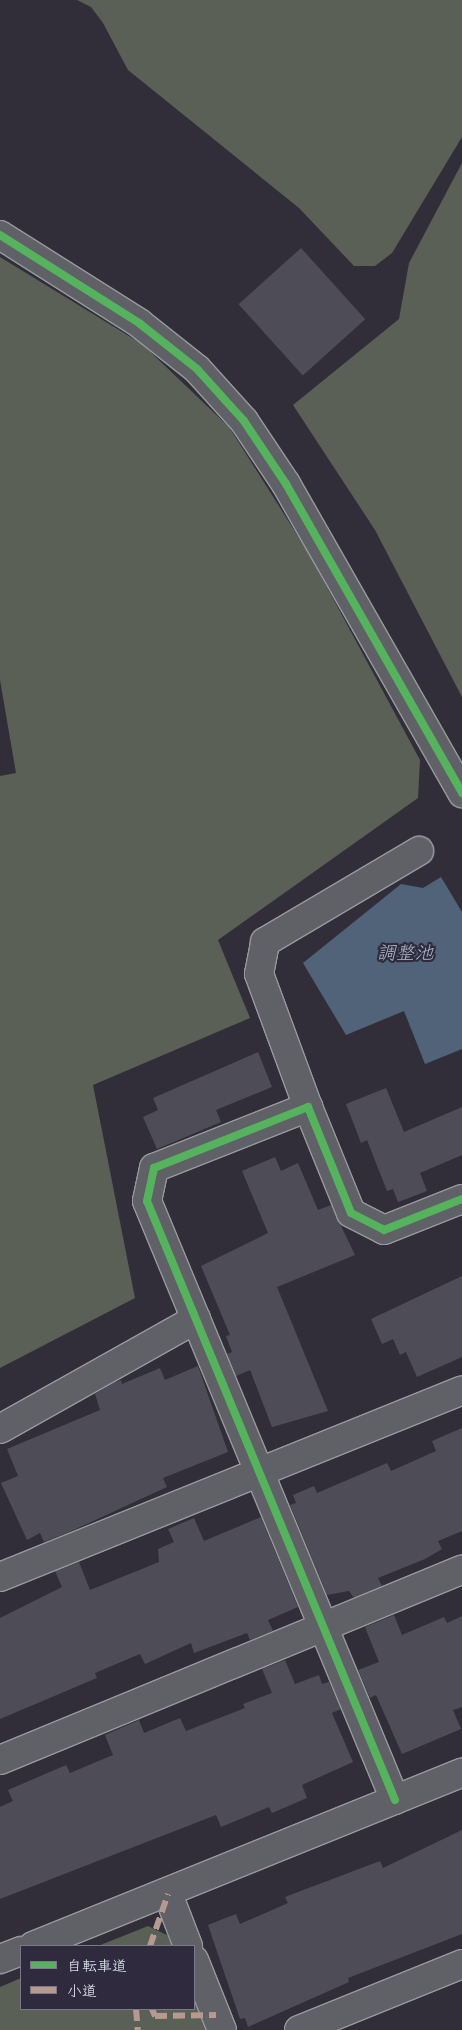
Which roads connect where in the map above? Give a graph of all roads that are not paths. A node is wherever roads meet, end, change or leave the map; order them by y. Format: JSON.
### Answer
{"nodes":[{"id":1,"x":0,"y":235,"type":"edge"},
{"id":2,"x":462,"y":793,"type":"edge"},
{"id":3,"x":419,"y":851,"type":"dead end"},
{"id":4,"x":308,"y":1107,"type":"junction"},
{"id":5,"x":462,"y":1199,"type":"edge"},
{"id":6,"x":196,"y":1319,"type":"junction"},
{"id":7,"x":462,"y":1390,"type":"edge"},
{"id":8,"x":0,"y":1429,"type":"edge"},
{"id":9,"x":256,"y":1472,"type":"junction"},
{"id":10,"x":462,"y":1570,"type":"edge"},
{"id":11,"x":0,"y":1577,"type":"edge"},
{"id":12,"x":322,"y":1627,"type":"junction"},
{"id":13,"x":0,"y":1760,"type":"edge"},
{"id":14,"x":462,"y":1772,"type":"edge"},
{"id":15,"x":394,"y":1800,"type":"junction"},
{"id":16,"x":168,"y":1894,"type":"junction"},
{"id":17,"x":36,"y":1945,"type":"edge"},
{"id":18,"x":188,"y":1945,"type":"edge"},
{"id":19,"x":20,"y":1951,"type":"edge"},
{"id":20,"x":0,"y":1959,"type":"edge"},
{"id":21,"x":195,"y":1962,"type":"edge"},
{"id":22,"x":462,"y":1964,"type":"edge"},
{"id":23,"x":222,"y":2030,"type":"edge"},
{"id":24,"x":299,"y":2030,"type":"edge"}],
"edges":[{"from":1,"to":2,"type":"street"},
{"from":3,"to":4,"type":"street"},
{"from":4,"to":5,"type":"street"},
{"from":4,"to":6,"type":"street"},
{"from":6,"to":8,"type":"street"},
{"from":6,"to":9,"type":"street"},
{"from":7,"to":9,"type":"street"},
{"from":9,"to":11,"type":"street"},
{"from":9,"to":12,"type":"street"},
{"from":10,"to":12,"type":"street"},
{"from":12,"to":13,"type":"street"},
{"from":12,"to":15,"type":"street"},
{"from":14,"to":15,"type":"street"},
{"from":15,"to":16,"type":"street"},
{"from":16,"to":17,"type":"street"},
{"from":16,"to":18,"type":"street"},
{"from":19,"to":20,"type":"street"},
{"from":21,"to":23,"type":"street"},
{"from":22,"to":24,"type":"street"}]}
